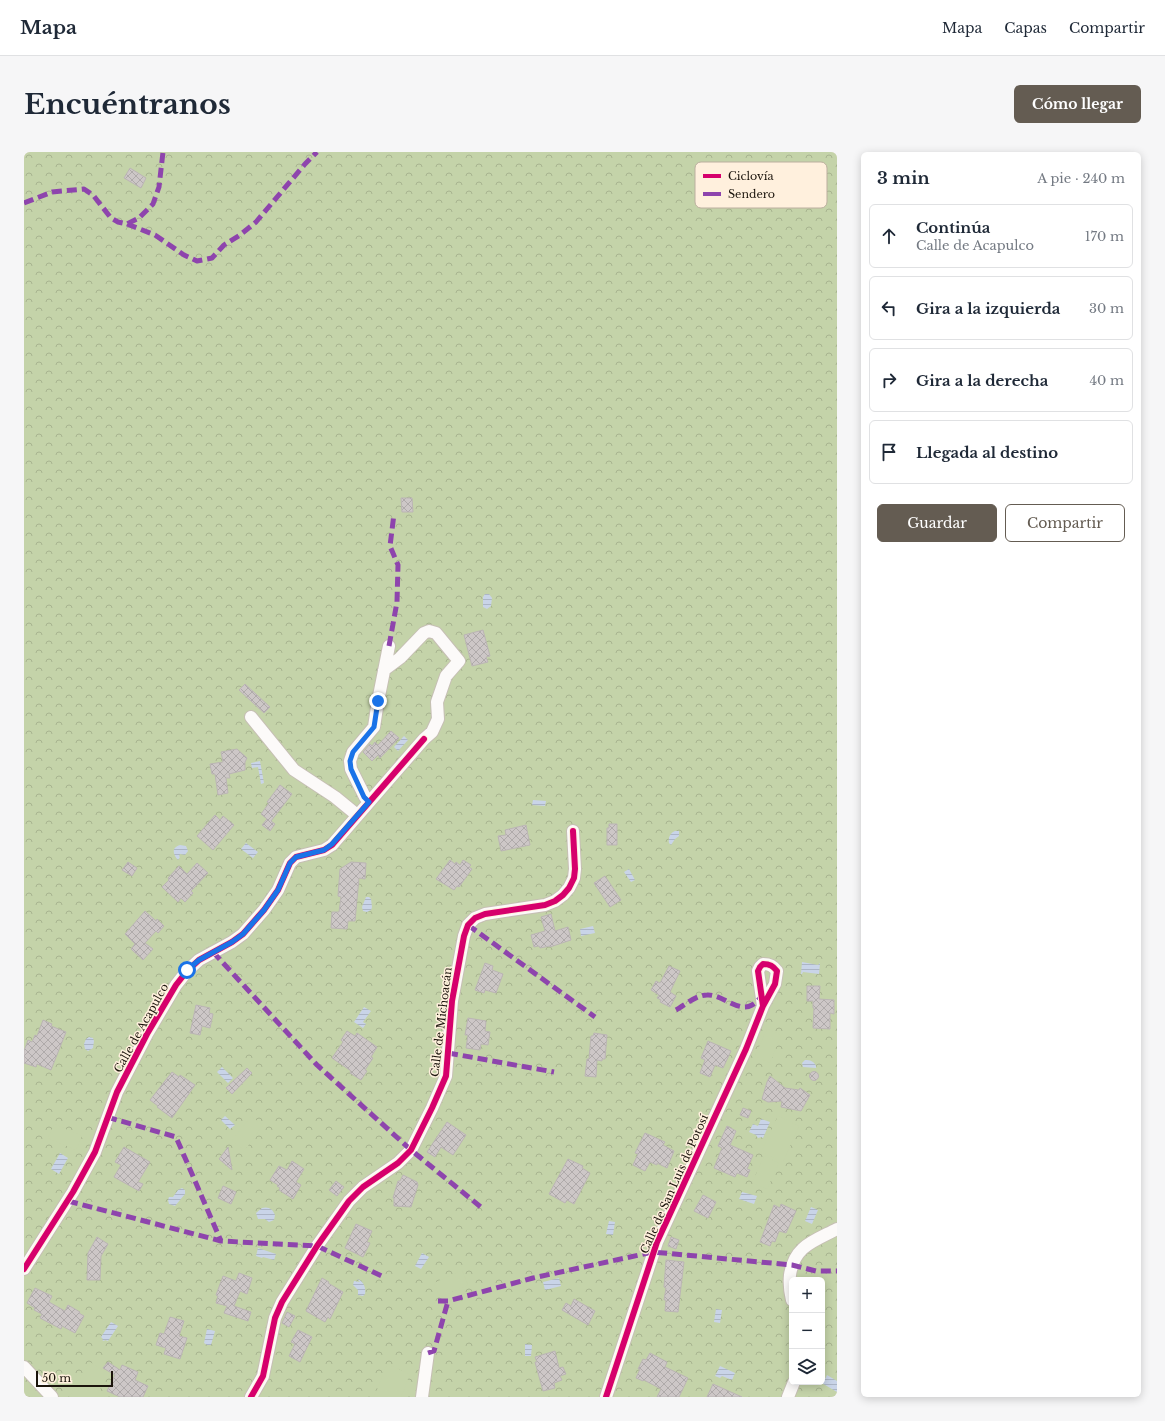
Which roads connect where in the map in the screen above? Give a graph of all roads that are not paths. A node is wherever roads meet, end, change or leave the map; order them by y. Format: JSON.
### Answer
{"nodes":[{"id":1,"x":389,"y":646,"type":"dead end"},
{"id":2,"x":384,"y":670,"type":"junction"},
{"id":3,"x":251,"y":717,"type":"dead end"},
{"id":4,"x":369,"y":802,"type":"junction"},
{"id":5,"x":357,"y":815,"type":"junction"},
{"id":6,"x":573,"y":831,"type":"dead end"},
{"id":7,"x":763,"y":1006,"type":"dead end"},
{"id":8,"x":837,"y":1229,"type":"edge"},
{"id":9,"x":24,"y":1269,"type":"edge"},
{"id":10,"x":790,"y":1277,"type":"edge"},
{"id":11,"x":428,"y":1353,"type":"dead end"},
{"id":12,"x":24,"y":1367,"type":"edge"},
{"id":13,"x":793,"y":1385,"type":"edge"},
{"id":14,"x":52,"y":1397,"type":"edge"},
{"id":15,"x":251,"y":1397,"type":"edge"},
{"id":16,"x":422,"y":1397,"type":"edge"},
{"id":17,"x":606,"y":1397,"type":"edge"},
{"id":18,"x":788,"y":1397,"type":"edge"}],
"edges":[{"from":1,"to":2,"type":"street"},
{"from":2,"to":4,"type":"street"},
{"from":2,"to":4,"type":"street","name":"Calle de Acapulco"},
{"from":3,"to":5,"type":"street"},
{"from":4,"to":5,"type":"street","name":"Calle de Acapulco"},
{"from":5,"to":9,"type":"street","name":"Calle de Acapulco"},
{"from":6,"to":15,"type":"street","name":"Calle de Michoacán"},
{"from":7,"to":17,"type":"street","name":"Calle de San Luis de Potosí"},
{"from":8,"to":10,"type":"street"},
{"from":11,"to":16,"type":"street"},
{"from":12,"to":14,"type":"street"},
{"from":13,"to":18,"type":"street"}]}
